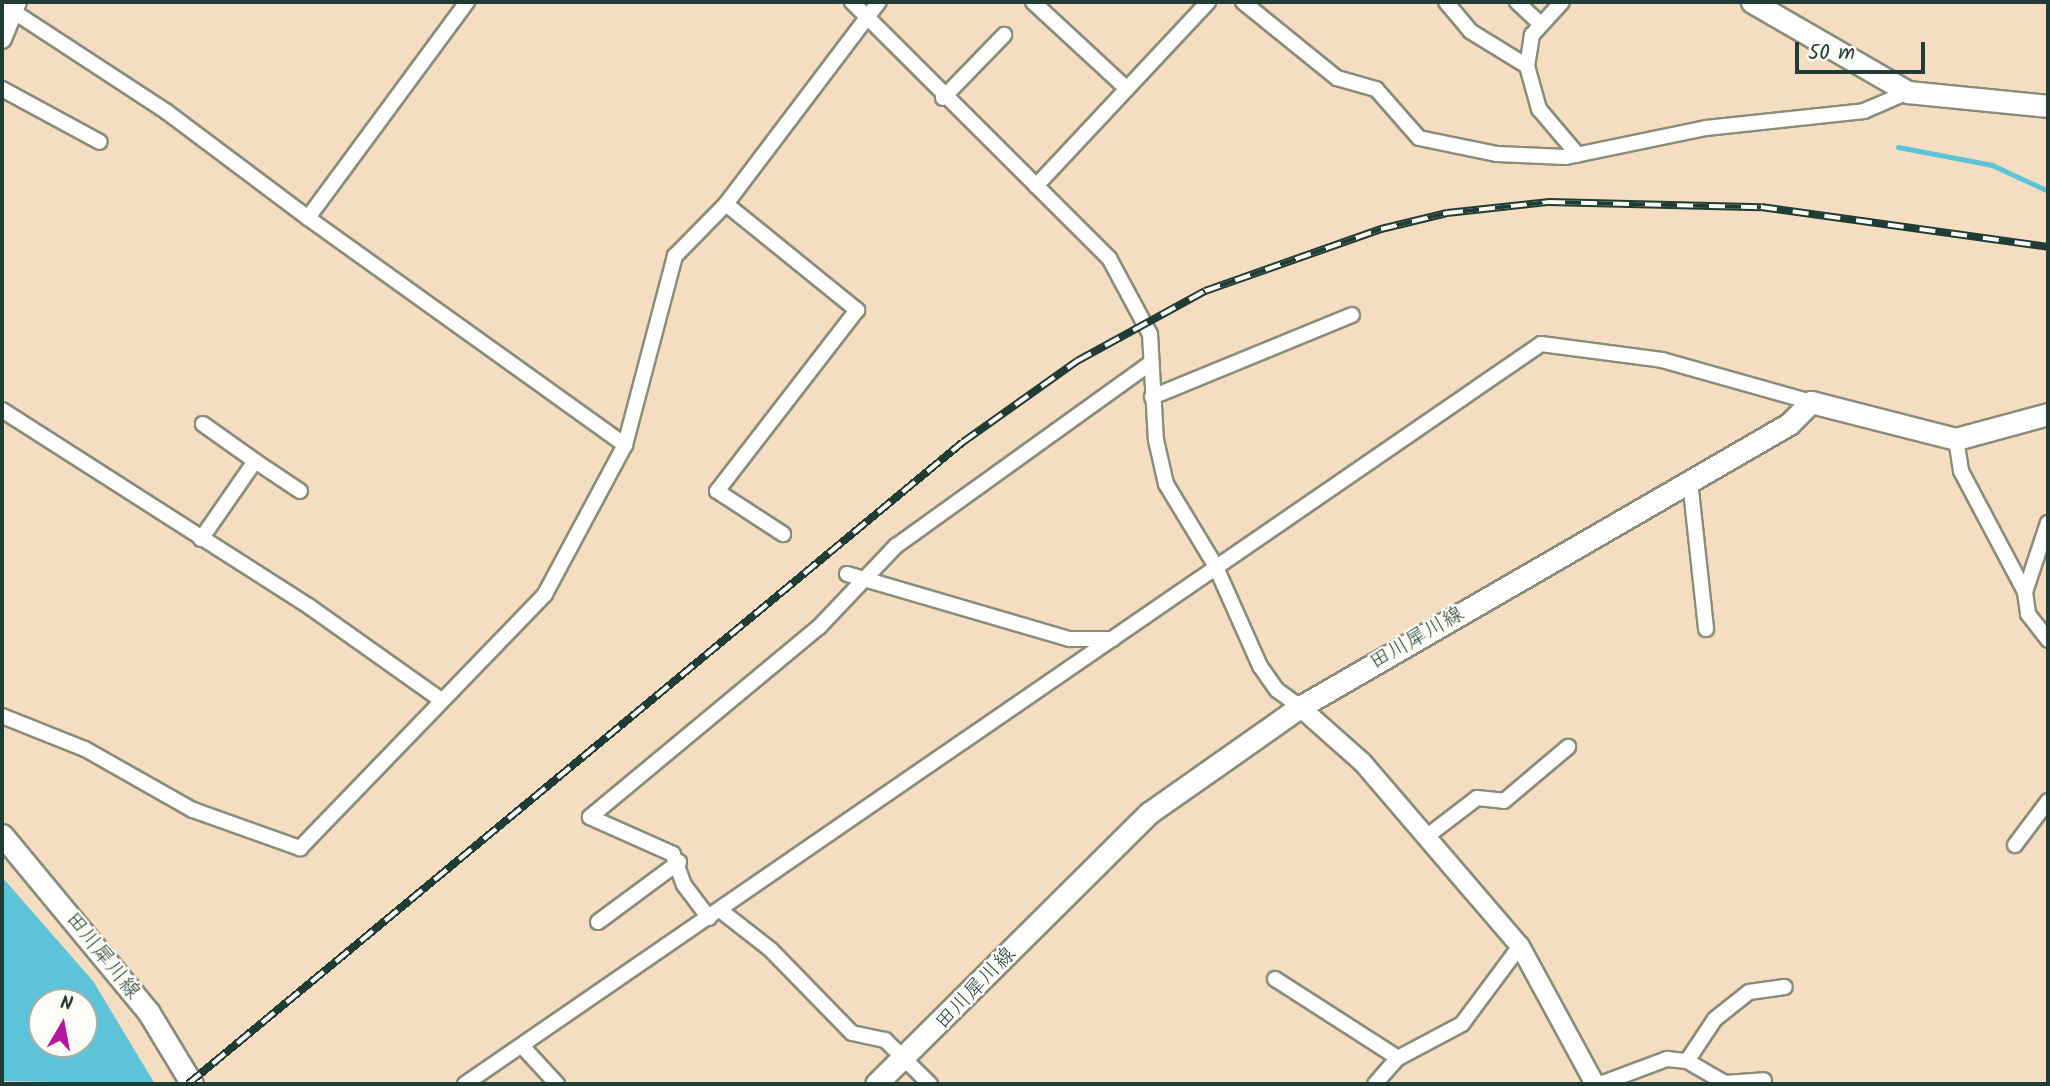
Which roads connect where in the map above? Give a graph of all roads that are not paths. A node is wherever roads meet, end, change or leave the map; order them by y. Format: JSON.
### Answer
{"nodes":[{"id":1,"x":467,"y":2,"type":"edge"},
{"id":2,"x":852,"y":2,"type":"edge"},
{"id":3,"x":879,"y":2,"type":"edge"},
{"id":4,"x":1033,"y":2,"type":"edge"},
{"id":5,"x":1208,"y":2,"type":"edge"},
{"id":6,"x":1243,"y":2,"type":"edge"},
{"id":7,"x":1446,"y":2,"type":"edge"},
{"id":8,"x":1517,"y":2,"type":"edge"},
{"id":9,"x":1562,"y":2,"type":"edge"},
{"id":10,"x":1752,"y":2,"type":"edge"},
{"id":11,"x":11,"y":4,"type":"edge"},
{"id":12,"x":870,"y":20,"type":"junction"},
{"id":13,"x":1541,"y":24,"type":"junction"},
{"id":14,"x":1004,"y":35,"type":"dead end"},
{"id":15,"x":2,"y":39,"type":"edge"},
{"id":16,"x":1527,"y":66,"type":"junction"},
{"id":17,"x":2,"y":89,"type":"edge"},
{"id":18,"x":1127,"y":89,"type":"junction"},
{"id":19,"x":1908,"y":92,"type":"junction"},
{"id":20,"x":943,"y":98,"type":"junction"},
{"id":21,"x":2048,"y":106,"type":"edge"},
{"id":22,"x":100,"y":142,"type":"dead end"},
{"id":23,"x":1578,"y":155,"type":"junction"},
{"id":24,"x":1036,"y":186,"type":"junction"},
{"id":25,"x":726,"y":204,"type":"junction"},
{"id":26,"x":308,"y":218,"type":"junction"},
{"id":27,"x":1352,"y":315,"type":"dead end"},
{"id":28,"x":1151,"y":363,"type":"junction"},
{"id":29,"x":1152,"y":397,"type":"junction"},
{"id":30,"x":1811,"y":402,"type":"junction"},
{"id":31,"x":2,"y":410,"type":"edge"},
{"id":32,"x":2048,"y":414,"type":"edge"},
{"id":33,"x":203,"y":424,"type":"dead end"},
{"id":34,"x":1956,"y":439,"type":"junction"},
{"id":35,"x":625,"y":444,"type":"junction"},
{"id":36,"x":255,"y":461,"type":"junction"},
{"id":37,"x":1690,"y":481,"type":"junction"},
{"id":38,"x":300,"y":491,"type":"dead end"},
{"id":39,"x":2048,"y":523,"type":"edge"},
{"id":40,"x":783,"y":534,"type":"dead end"},
{"id":41,"x":201,"y":540,"type":"junction"},
{"id":42,"x":1215,"y":565,"type":"junction"},
{"id":43,"x":847,"y":574,"type":"dead end"},
{"id":44,"x":862,"y":583,"type":"junction"},
{"id":45,"x":2025,"y":592,"type":"junction"},
{"id":46,"x":1706,"y":629,"type":"dead end"},
{"id":47,"x":1114,"y":639,"type":"junction"},
{"id":48,"x":2048,"y":640,"type":"edge"},
{"id":49,"x":440,"y":699,"type":"junction"},
{"id":50,"x":1300,"y":707,"type":"junction"},
{"id":51,"x":2,"y":716,"type":"edge"},
{"id":52,"x":1567,"y":747,"type":"dead end"},
{"id":53,"x":2048,"y":801,"type":"edge"},
{"id":54,"x":2,"y":835,"type":"edge"},
{"id":55,"x":1426,"y":837,"type":"junction"},
{"id":56,"x":2015,"y":845,"type":"dead end"},
{"id":57,"x":679,"y":862,"type":"junction"},
{"id":58,"x":715,"y":914,"type":"junction"},
{"id":59,"x":598,"y":922,"type":"dead end"},
{"id":60,"x":1520,"y":946,"type":"junction"},
{"id":61,"x":1275,"y":979,"type":"dead end"},
{"id":62,"x":1785,"y":987,"type":"dead end"},
{"id":63,"x":522,"y":1046,"type":"junction"},
{"id":64,"x":1398,"y":1058,"type":"junction"},
{"id":65,"x":905,"y":1060,"type":"junction"},
{"id":66,"x":1687,"y":1061,"type":"junction"},
{"id":67,"x":1764,"y":1080,"type":"dead end"},
{"id":68,"x":192,"y":1084,"type":"edge"},
{"id":69,"x":465,"y":1084,"type":"edge"},
{"id":70,"x":557,"y":1084,"type":"edge"},
{"id":71,"x":876,"y":1084,"type":"edge"},
{"id":72,"x":930,"y":1084,"type":"edge"},
{"id":73,"x":1375,"y":1084,"type":"edge"},
{"id":74,"x":1597,"y":1084,"type":"edge"}],
"edges":[{"from":1,"to":26,"type":"street"},
{"from":2,"to":12,"type":"street"},
{"from":3,"to":12,"type":"street"},
{"from":4,"to":18,"type":"street"},
{"from":5,"to":18,"type":"street"},
{"from":6,"to":23,"type":"street"},
{"from":7,"to":16,"type":"street"},
{"from":8,"to":13,"type":"street"},
{"from":9,"to":13,"type":"street"},
{"from":10,"to":19,"type":"main road"},
{"from":11,"to":15,"type":"street"},
{"from":11,"to":26,"type":"street"},
{"from":12,"to":20,"type":"street"},
{"from":12,"to":25,"type":"street"},
{"from":13,"to":16,"type":"street"},
{"from":14,"to":20,"type":"street"},
{"from":16,"to":23,"type":"street"},
{"from":17,"to":22,"type":"street"},
{"from":18,"to":24,"type":"street"},
{"from":19,"to":21,"type":"main road"},
{"from":19,"to":23,"type":"street"},
{"from":20,"to":24,"type":"street"},
{"from":24,"to":28,"type":"street"},
{"from":25,"to":35,"type":"street"},
{"from":25,"to":40,"type":"street"},
{"from":26,"to":35,"type":"street"},
{"from":27,"to":29,"type":"street"},
{"from":28,"to":29,"type":"street"},
{"from":28,"to":44,"type":"street"},
{"from":29,"to":42,"type":"street"},
{"from":30,"to":34,"type":"main road"},
{"from":30,"to":37,"type":"main road","name":"田川犀川線"},
{"from":30,"to":42,"type":"street"},
{"from":31,"to":41,"type":"street"},
{"from":32,"to":34,"type":"main road"},
{"from":33,"to":36,"type":"street"},
{"from":34,"to":45,"type":"street"},
{"from":35,"to":49,"type":"street"},
{"from":36,"to":38,"type":"street"},
{"from":36,"to":41,"type":"street"},
{"from":37,"to":46,"type":"street"},
{"from":37,"to":50,"type":"main road","name":"田川犀川線"},
{"from":39,"to":45,"type":"street"},
{"from":41,"to":49,"type":"street"},
{"from":42,"to":47,"type":"street"},
{"from":42,"to":50,"type":"street"},
{"from":43,"to":44,"type":"street"},
{"from":44,"to":47,"type":"street"},
{"from":44,"to":57,"type":"street"},
{"from":45,"to":48,"type":"street"},
{"from":47,"to":58,"type":"street"},
{"from":49,"to":51,"type":"street"},
{"from":50,"to":55,"type":"street"},
{"from":50,"to":65,"type":"main road","name":"田川犀川線"},
{"from":52,"to":55,"type":"street"},
{"from":53,"to":56,"type":"street"},
{"from":54,"to":68,"type":"main road","name":"田川犀川線"},
{"from":55,"to":60,"type":"street"},
{"from":57,"to":58,"type":"street"},
{"from":57,"to":59,"type":"street"},
{"from":58,"to":63,"type":"street"},
{"from":58,"to":65,"type":"street"},
{"from":60,"to":64,"type":"street"},
{"from":60,"to":74,"type":"street"},
{"from":61,"to":64,"type":"street"},
{"from":62,"to":66,"type":"street"},
{"from":63,"to":69,"type":"street"},
{"from":63,"to":70,"type":"street"},
{"from":64,"to":73,"type":"street"},
{"from":65,"to":71,"type":"main road","name":"田川犀川線"},
{"from":65,"to":72,"type":"street"},
{"from":66,"to":67,"type":"street"},
{"from":66,"to":74,"type":"street"}]}
